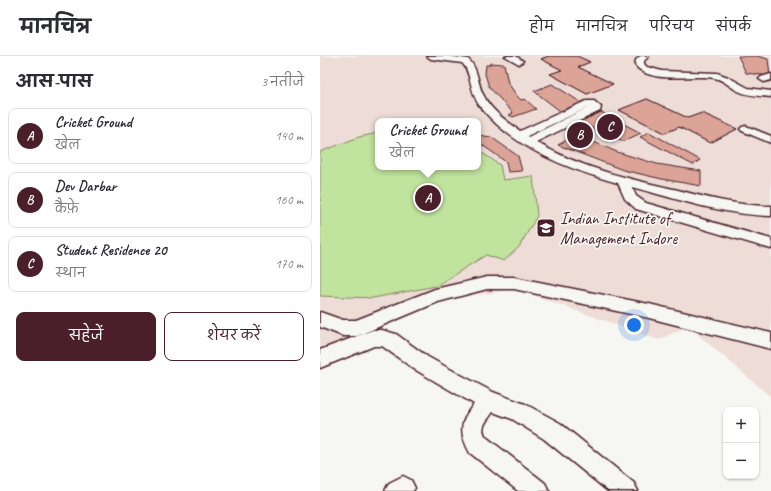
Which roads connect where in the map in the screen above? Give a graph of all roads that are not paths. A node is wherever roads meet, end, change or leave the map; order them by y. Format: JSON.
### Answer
{"nodes":[{"id":1,"x":431,"y":56,"type":"edge"},
{"id":2,"x":509,"y":56,"type":"edge"},
{"id":3,"x":645,"y":56,"type":"edge"},
{"id":4,"x":518,"y":60,"type":"dead end"},
{"id":5,"x":771,"y":94,"type":"edge"},
{"id":6,"x":746,"y":129,"type":"dead end"},
{"id":7,"x":522,"y":139,"type":"junction"},
{"id":8,"x":771,"y":140,"type":"edge"},
{"id":9,"x":624,"y":181,"type":"junction"},
{"id":10,"x":771,"y":211,"type":"edge"},
{"id":11,"x":771,"y":244,"type":"edge"},
{"id":12,"x":320,"y":319,"type":"edge"},
{"id":13,"x":771,"y":341,"type":"edge"},
{"id":14,"x":320,"y":359,"type":"edge"},
{"id":15,"x":489,"y":401,"type":"junction"},
{"id":16,"x":537,"y":491,"type":"edge"},
{"id":17,"x":626,"y":491,"type":"edge"}],
"edges":[{"from":1,"to":7,"type":"street"},
{"from":2,"to":4,"type":"street"},
{"from":3,"to":5,"type":"street"},
{"from":6,"to":8,"type":"street"},
{"from":7,"to":7,"type":"street"},
{"from":7,"to":9,"type":"street"},
{"from":9,"to":10,"type":"street"},
{"from":9,"to":11,"type":"street"},
{"from":12,"to":13,"type":"street"},
{"from":14,"to":15,"type":"street"},
{"from":15,"to":16,"type":"street"},
{"from":15,"to":17,"type":"street"}]}
